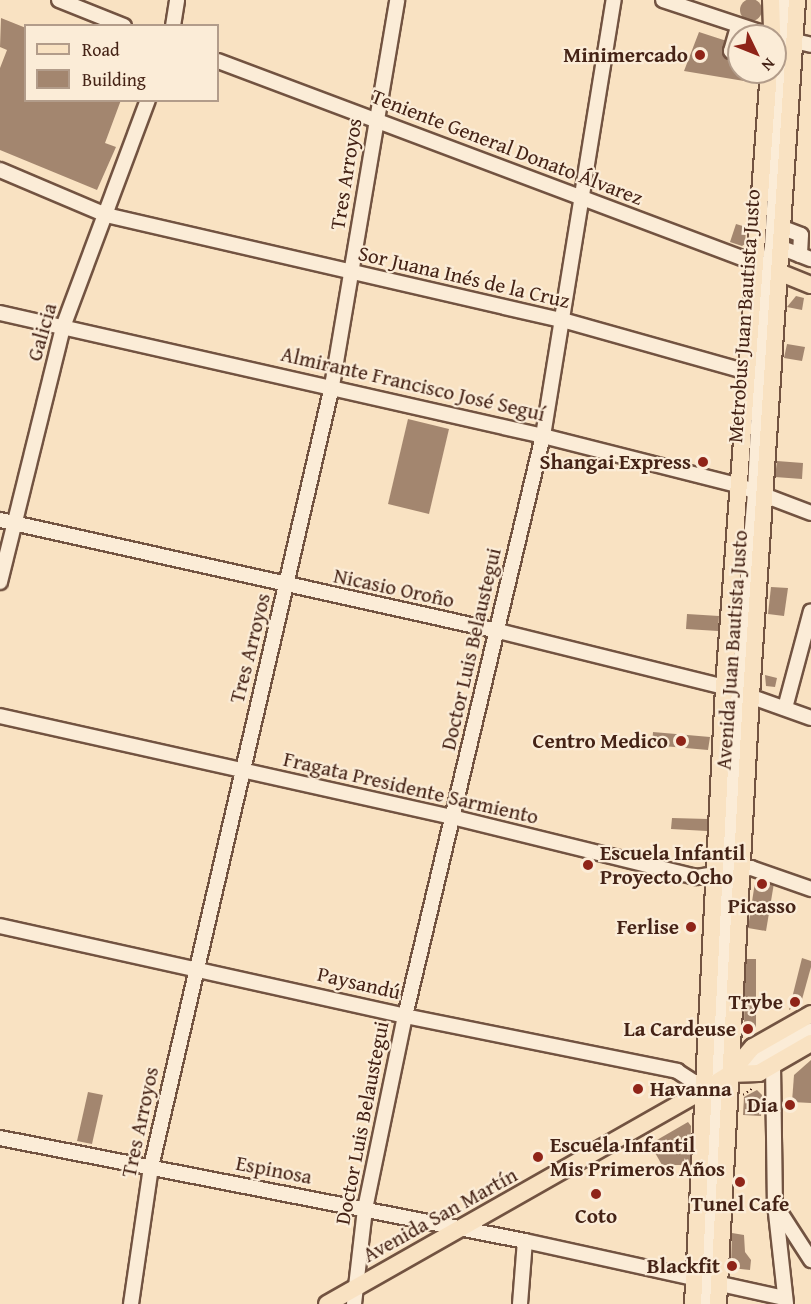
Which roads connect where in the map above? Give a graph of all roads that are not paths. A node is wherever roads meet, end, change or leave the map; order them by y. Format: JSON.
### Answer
{"nodes":[{"id":1,"x":59,"y":0,"type":"edge"},
{"id":2,"x":177,"y":0,"type":"edge"},
{"id":3,"x":397,"y":0,"type":"edge"},
{"id":4,"x":614,"y":0,"type":"edge"},
{"id":5,"x":663,"y":0,"type":"edge"},
{"id":6,"x":771,"y":0,"type":"edge"},
{"id":7,"x":785,"y":0,"type":"edge"},
{"id":8,"x":797,"y":0,"type":"edge"},
{"id":9,"x":119,"y":24,"type":"edge"},
{"id":10,"x":172,"y":24,"type":"edge"},
{"id":11,"x":730,"y":24,"type":"edge"},
{"id":12,"x":780,"y":24,"type":"edge"},
{"id":13,"x":785,"y":24,"type":"edge"},
{"id":14,"x":787,"y":32,"type":"edge"},
{"id":15,"x":219,"y":61,"type":"edge"},
{"id":16,"x":769,"y":84,"type":"edge"},
{"id":17,"x":781,"y":84,"type":"edge"},
{"id":18,"x":785,"y":84,"type":"edge"},
{"id":19,"x":147,"y":102,"type":"edge"},
{"id":20,"x":377,"y":119,"type":"junction"},
{"id":21,"x":0,"y":170,"type":"edge"},
{"id":22,"x":580,"y":198,"type":"junction"},
{"id":23,"x":106,"y":215,"type":"junction"},
{"id":24,"x":783,"y":228,"type":"junction"},
{"id":25,"x":782,"y":248,"type":"junction"},
{"id":26,"x":806,"y":257,"type":"edge"},
{"id":27,"x":767,"y":268,"type":"junction"},
{"id":28,"x":351,"y":274,"type":"junction"},
{"id":29,"x":810,"y":279,"type":"edge"},
{"id":30,"x":0,"y":313,"type":"edge"},
{"id":31,"x":561,"y":320,"type":"junction"},
{"id":32,"x":63,"y":327,"type":"junction"},
{"id":33,"x":747,"y":372,"type":"junction"},
{"id":34,"x":332,"y":386,"type":"junction"},
{"id":35,"x":543,"y":436,"type":"junction"},
{"id":36,"x":753,"y":491,"type":"junction"},
{"id":37,"x":811,"y":513,"type":"edge"},
{"id":38,"x":0,"y":520,"type":"edge"},
{"id":39,"x":15,"y":523,"type":"junction"},
{"id":40,"x":0,"y":582,"type":"edge"},
{"id":41,"x":286,"y":586,"type":"junction"},
{"id":42,"x":811,"y":611,"type":"edge"},
{"id":43,"x":498,"y":631,"type":"junction"},
{"id":44,"x":738,"y":691,"type":"junction"},
{"id":45,"x":784,"y":708,"type":"junction"},
{"id":46,"x":0,"y":716,"type":"edge"},
{"id":47,"x":811,"y":718,"type":"edge"},
{"id":48,"x":242,"y":770,"type":"junction"},
{"id":49,"x":452,"y":818,"type":"junction"},
{"id":50,"x":727,"y":872,"type":"junction"},
{"id":51,"x":811,"y":888,"type":"edge"},
{"id":52,"x":0,"y":926,"type":"edge"},
{"id":53,"x":195,"y":966,"type":"junction"},
{"id":54,"x":811,"y":1014,"type":"edge"},
{"id":55,"x":405,"y":1016,"type":"junction"},
{"id":56,"x":811,"y":1030,"type":"edge"},
{"id":57,"x":811,"y":1043,"type":"edge"},
{"id":58,"x":773,"y":1065,"type":"junction"},
{"id":59,"x":717,"y":1082,"type":"junction"},
{"id":60,"x":0,"y":1138,"type":"edge"},
{"id":61,"x":151,"y":1167,"type":"junction"},
{"id":62,"x":775,"y":1204,"type":"junction"},
{"id":63,"x":365,"y":1209,"type":"junction"},
{"id":64,"x":461,"y":1228,"type":"junction"},
{"id":65,"x":525,"y":1241,"type":"junction"},
{"id":66,"x":811,"y":1260,"type":"edge"},
{"id":67,"x":706,"y":1280,"type":"junction"},
{"id":68,"x":355,"y":1296,"type":"edge"},
{"id":69,"x":786,"y":1301,"type":"edge"},
{"id":70,"x":131,"y":1304,"type":"edge"},
{"id":71,"x":327,"y":1304,"type":"edge"},
{"id":72,"x":520,"y":1304,"type":"edge"},
{"id":73,"x":693,"y":1304,"type":"edge"},
{"id":74,"x":704,"y":1304,"type":"edge"},
{"id":75,"x":718,"y":1304,"type":"edge"}],
"edges":[{"from":1,"to":9,"type":"street"},
{"from":2,"to":10,"type":"street"},
{"from":3,"to":20,"type":"street","name":"Tres Arroyos"},
{"from":4,"to":22,"type":"street","name":"Doctor Luis Belaustegui"},
{"from":5,"to":11,"type":"street"},
{"from":6,"to":12,"type":"main road","name":"Avenida Juan Bautista Justo"},
{"from":7,"to":13,"type":"street","name":"Metrobus Juan Bautista Justo"},
{"from":8,"to":14,"type":"main road","name":"Avenida Juan Bautista Justo"},
{"from":15,"to":20,"type":"street","name":"Teniente General Donato Álvarez"},
{"from":16,"to":27,"type":"main road","name":"Avenida Juan Bautista Justo"},
{"from":17,"to":27,"type":"street","name":"Metrobus Juan Bautista Justo"},
{"from":18,"to":24,"type":"main road","name":"Avenida Juan Bautista Justo"},
{"from":19,"to":23,"type":"street","name":"Galicia"},
{"from":20,"to":22,"type":"street","name":"Teniente General Donato Álvarez"},
{"from":20,"to":28,"type":"street","name":"Tres Arroyos"},
{"from":21,"to":23,"type":"street","name":"Sor Juana Inés de la Cruz"},
{"from":22,"to":27,"type":"street","name":"Teniente General Donato Álvarez"},
{"from":22,"to":31,"type":"street","name":"Doctor Luis Belaustegui"},
{"from":23,"to":28,"type":"street","name":"Sor Juana Inés de la Cruz"},
{"from":23,"to":32,"type":"street","name":"Galicia"},
{"from":24,"to":25,"type":"main road","name":"Avenida Juan Bautista Justo"},
{"from":24,"to":26,"type":"street"},
{"from":25,"to":26,"type":"street"},
{"from":25,"to":27,"type":"main road","name":"Avenida Juan Bautista Justo"},
{"from":27,"to":29,"type":"main road"},
{"from":27,"to":33,"type":"main road","name":"Avenida Juan Bautista Justo"},
{"from":27,"to":36,"type":"main road","name":"Avenida Juan Bautista Justo"},
{"from":28,"to":31,"type":"street","name":"Sor Juana Inés de la Cruz"},
{"from":28,"to":34,"type":"street","name":"Tres Arroyos"},
{"from":30,"to":32,"type":"street","name":"Almirante Francisco José Seguí"},
{"from":31,"to":33,"type":"street","name":"Sor Juana Inés de la Cruz"},
{"from":31,"to":35,"type":"street","name":"Doctor Luis Belaustegui"},
{"from":32,"to":34,"type":"street","name":"Almirante Francisco José Seguí"},
{"from":32,"to":39,"type":"street","name":"Galicia"},
{"from":33,"to":36,"type":"main road","name":"Avenida Juan Bautista Justo"},
{"from":34,"to":35,"type":"street","name":"Almirante Francisco José Seguí"},
{"from":34,"to":41,"type":"street","name":"Tres Arroyos"},
{"from":35,"to":36,"type":"street","name":"Almirante Francisco José Seguí"},
{"from":35,"to":43,"type":"street","name":"Doctor Luis Belaustegui"},
{"from":36,"to":37,"type":"street","name":"Almirante Francisco José Seguí"},
{"from":36,"to":44,"type":"main road","name":"Avenida Juan Bautista Justo"},
{"from":36,"to":44,"type":"main road","name":"Avenida Juan Bautista Justo"},
{"from":36,"to":44,"type":"street"},
{"from":38,"to":39,"type":"street","name":"Nicasio Oroño"},
{"from":39,"to":40,"type":"street","name":"Galicia"},
{"from":39,"to":41,"type":"street","name":"Nicasio Oroño"},
{"from":41,"to":43,"type":"street","name":"Nicasio Oroño"},
{"from":41,"to":48,"type":"street","name":"Tres Arroyos"},
{"from":42,"to":45,"type":"street"},
{"from":43,"to":44,"type":"street","name":"Nicasio Oroño"},
{"from":43,"to":49,"type":"street","name":"Doctor Luis Belaustegui"},
{"from":44,"to":45,"type":"street","name":"Nicasio Oroño"},
{"from":44,"to":50,"type":"main road","name":"Avenida Juan Bautista Justo"},
{"from":44,"to":50,"type":"main road","name":"Avenida Juan Bautista Justo"},
{"from":45,"to":47,"type":"street","name":"Nicasio Oroño"},
{"from":46,"to":48,"type":"street","name":"Fragata Presidente Sarmiento"},
{"from":48,"to":49,"type":"street","name":"Fragata Presidente Sarmiento"},
{"from":48,"to":53,"type":"street","name":"Tres Arroyos"},
{"from":49,"to":50,"type":"street","name":"Fragata Presidente Sarmiento"},
{"from":49,"to":55,"type":"street","name":"Doctor Luis Belaustegui"},
{"from":50,"to":51,"type":"street","name":"Fragata Presidente Sarmiento"},
{"from":50,"to":59,"type":"main road","name":"Avenida Juan Bautista Justo"},
{"from":50,"to":59,"type":"main road","name":"Avenida Juan Bautista Justo"},
{"from":52,"to":53,"type":"street","name":"Paysandú"},
{"from":53,"to":55,"type":"street","name":"Paysandú"},
{"from":53,"to":61,"type":"street","name":"Tres Arroyos"},
{"from":54,"to":59,"type":"main road","name":"Avenida San Martín"},
{"from":55,"to":59,"type":"street","name":"Paysandú"},
{"from":55,"to":63,"type":"street","name":"Doctor Luis Belaustegui"},
{"from":56,"to":59,"type":"street"},
{"from":57,"to":58,"type":"main road","name":"Avenida San Martín"},
{"from":58,"to":59,"type":"main road","name":"Avenida San Martín"},
{"from":58,"to":62,"type":"street"},
{"from":59,"to":64,"type":"main road","name":"Avenida San Martín"},
{"from":59,"to":67,"type":"main road","name":"Avenida Juan Bautista Justo"},
{"from":59,"to":67,"type":"main road","name":"Avenida Juan Bautista Justo"},
{"from":60,"to":61,"type":"street","name":"Espinosa"},
{"from":61,"to":63,"type":"street","name":"Espinosa"},
{"from":61,"to":70,"type":"street","name":"Tres Arroyos"},
{"from":62,"to":66,"type":"street"},
{"from":62,"to":69,"type":"street"},
{"from":63,"to":64,"type":"street","name":"Espinosa"},
{"from":63,"to":68,"type":"street","name":"Doctor Luis Belaustegui"},
{"from":64,"to":65,"type":"street","name":"Espinosa"},
{"from":64,"to":68,"type":"main road","name":"Avenida San Martín"},
{"from":65,"to":67,"type":"street","name":"Espinosa"},
{"from":65,"to":72,"type":"street"},
{"from":67,"to":69,"type":"street","name":"Espinosa"},
{"from":67,"to":73,"type":"main road","name":"Avenida Juan Bautista Justo"},
{"from":67,"to":74,"type":"street"},
{"from":67,"to":75,"type":"main road","name":"Avenida Juan Bautista Justo"},
{"from":68,"to":71,"type":"main road","name":"Avenida San Martín"}]}
